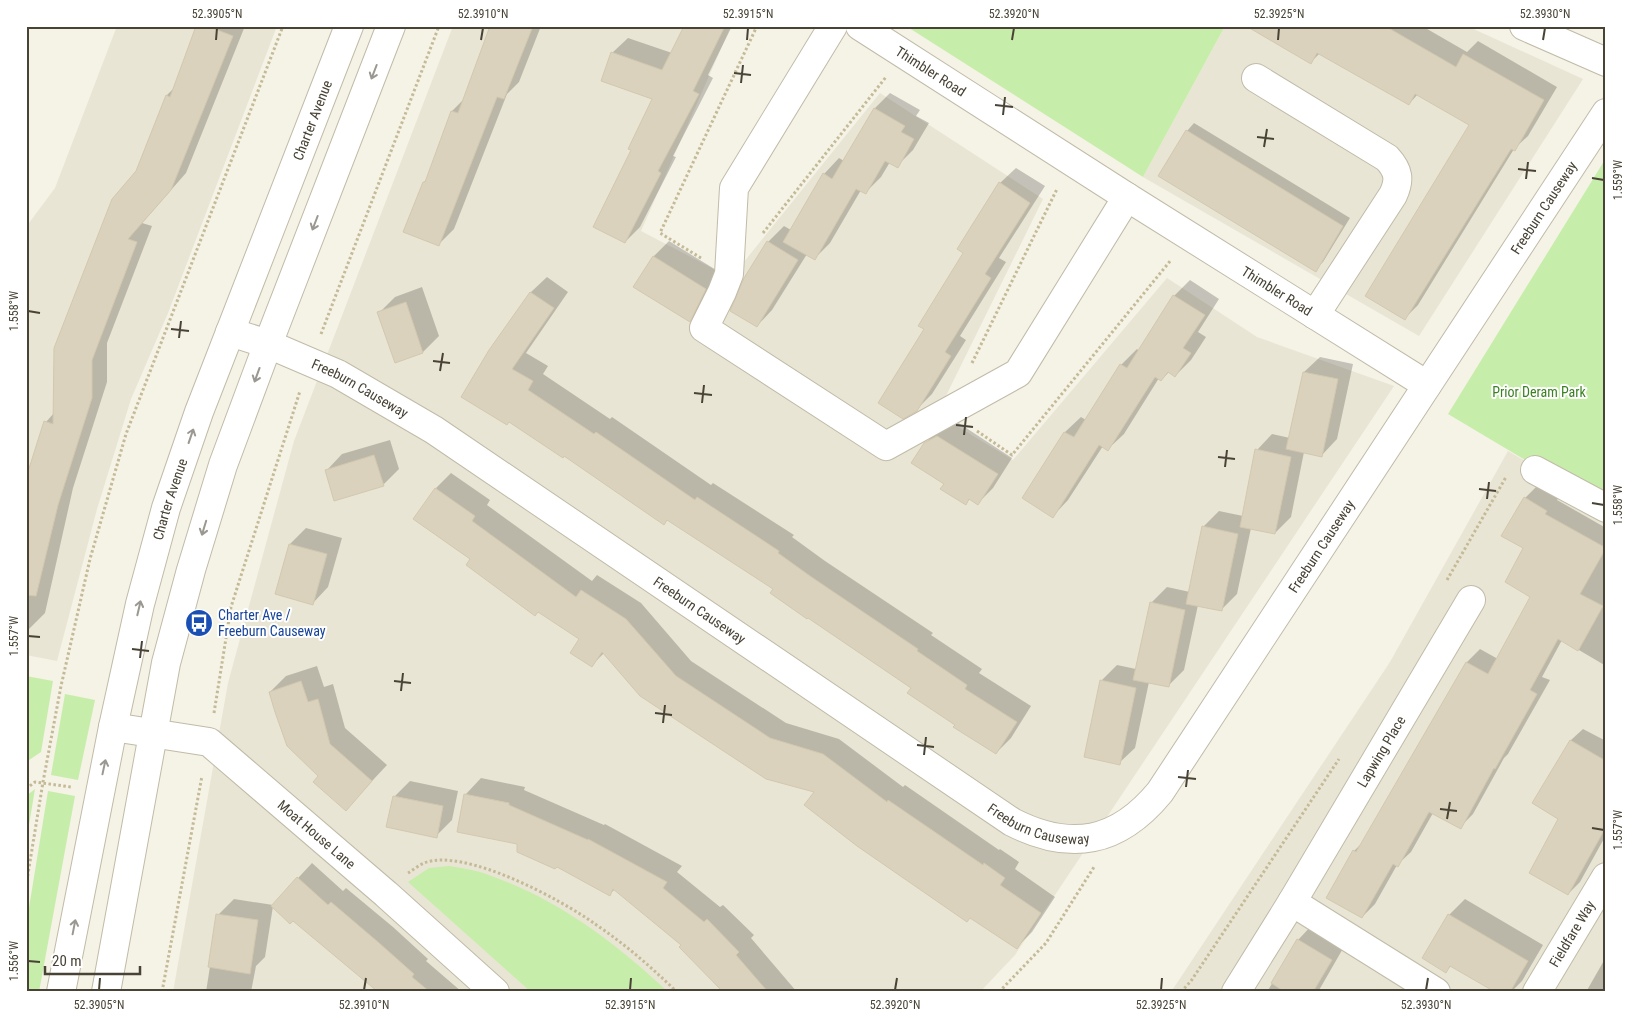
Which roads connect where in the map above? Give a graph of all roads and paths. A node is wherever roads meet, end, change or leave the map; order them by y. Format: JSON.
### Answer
{"nodes":[{"id":1,"x":282,"y":26,"type":"edge"},
{"id":2,"x":349,"y":26,"type":"edge"},
{"id":3,"x":391,"y":26,"type":"edge"},
{"id":4,"x":439,"y":26,"type":"edge"},
{"id":5,"x":834,"y":26,"type":"edge"},
{"id":6,"x":860,"y":26,"type":"edge"},
{"id":7,"x":1524,"y":26,"type":"edge"},
{"id":8,"x":1606,"y":62,"type":"edge"},
{"id":9,"x":1256,"y":78,"type":"dead end"},
{"id":10,"x":1606,"y":113,"type":"edge"},
{"id":11,"x":1127,"y":197,"type":"junction"},
{"id":12,"x":1316,"y":315,"type":"junction"},
{"id":13,"x":230,"y":332,"type":"junction"},
{"id":14,"x":268,"y":344,"type":"junction"},
{"id":15,"x":310,"y":361,"type":"junction"},
{"id":16,"x":1427,"y":385,"type":"junction"},
{"id":17,"x":1535,"y":470,"type":"dead end"},
{"id":18,"x":1508,"y":473,"type":"dead end"},
{"id":19,"x":1606,"y":508,"type":"edge"},
{"id":20,"x":1444,"y":584,"type":"dead end"},
{"id":21,"x":1471,"y":600,"type":"dead end"},
{"id":22,"x":113,"y":727,"type":"junction"},
{"id":23,"x":153,"y":734,"type":"junction"},
{"id":24,"x":209,"y":742,"type":"junction"},
{"id":25,"x":1339,"y":758,"type":"dead end"},
{"id":26,"x":43,"y":782,"type":"junction"},
{"id":27,"x":26,"y":789,"type":"edge"},
{"id":28,"x":1119,"y":828,"type":"junction"},
{"id":29,"x":1606,"y":877,"type":"edge"},
{"id":30,"x":26,"y":886,"type":"edge"},
{"id":31,"x":386,"y":894,"type":"junction"},
{"id":32,"x":1292,"y":902,"type":"junction"},
{"id":33,"x":61,"y":992,"type":"edge"},
{"id":34,"x":106,"y":992,"type":"edge"},
{"id":35,"x":162,"y":992,"type":"edge"},
{"id":36,"x":495,"y":992,"type":"edge"},
{"id":37,"x":677,"y":992,"type":"edge"},
{"id":38,"x":999,"y":992,"type":"edge"},
{"id":39,"x":1181,"y":992,"type":"edge"},
{"id":40,"x":1236,"y":992,"type":"edge"},
{"id":41,"x":1436,"y":992,"type":"edge"},
{"id":42,"x":1538,"y":992,"type":"edge"}],
"edges":[{"from":1,"to":26,"type":"path"},
{"from":2,"to":13,"type":"street","name":"Charter Avenue"},
{"from":3,"to":14,"type":"street","one_way":true},
{"from":4,"to":15,"type":"path"},
{"from":5,"to":11,"type":"street"},
{"from":6,"to":11,"type":"street","name":"Thimbler Road"},
{"from":7,"to":8,"type":"street"},
{"from":9,"to":12,"type":"street"},
{"from":10,"to":16,"type":"street","name":"Freeburn Causeway"},
{"from":11,"to":12,"type":"street","name":"Thimbler Road"},
{"from":12,"to":16,"type":"street","name":"Thimbler Road"},
{"from":13,"to":14,"type":"street","name":"Freeburn Causeway"},
{"from":22,"to":13,"type":"street","name":"Charter Avenue","one_way":true},
{"from":14,"to":15,"type":"street","name":"Freeburn Causeway"},
{"from":14,"to":23,"type":"street","one_way":true},
{"from":15,"to":24,"type":"path"},
{"from":15,"to":28,"type":"street","name":"Freeburn Causeway"},
{"from":16,"to":28,"type":"street","name":"Freeburn Causeway"},
{"from":17,"to":19,"type":"street"},
{"from":18,"to":20,"type":"path"},
{"from":21,"to":32,"type":"street","name":"Lapwing Place"},
{"from":22,"to":23,"type":"street"},
{"from":33,"to":22,"type":"street","name":"Charter Avenue","one_way":true},
{"from":23,"to":24,"type":"street"},
{"from":23,"to":34,"type":"street"},
{"from":24,"to":31,"type":"street","name":"Moat House Lane"},
{"from":24,"to":35,"type":"path"},
{"from":25,"to":39,"type":"path"},
{"from":26,"to":27,"type":"path"},
{"from":26,"to":30,"type":"path"},
{"from":28,"to":38,"type":"path"},
{"from":29,"to":42,"type":"street","name":"Fieldfare Way"},
{"from":31,"to":36,"type":"street","name":"Moat House Lane"},
{"from":31,"to":37,"type":"path"},
{"from":32,"to":40,"type":"street","name":"Lapwing Place"},
{"from":32,"to":41,"type":"street"}]}
